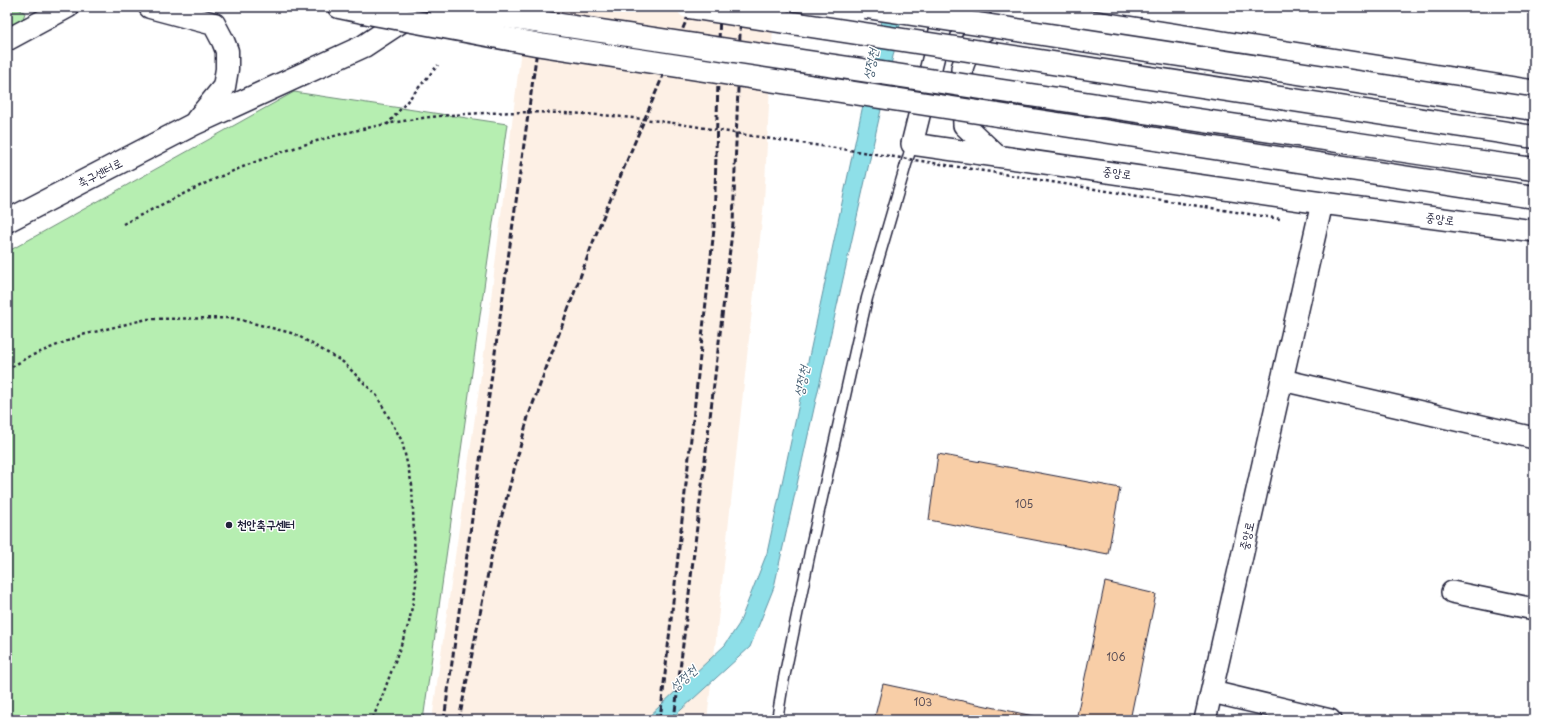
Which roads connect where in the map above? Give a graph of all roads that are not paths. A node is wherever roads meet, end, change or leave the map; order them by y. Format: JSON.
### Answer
{"nodes":[{"id":1,"x":68,"y":7,"type":"edge"},
{"id":2,"x":150,"y":7,"type":"edge"},
{"id":3,"x":339,"y":7,"type":"edge"},
{"id":4,"x":415,"y":7,"type":"edge"},
{"id":5,"x":440,"y":7,"type":"edge"},
{"id":6,"x":688,"y":7,"type":"edge"},
{"id":7,"x":866,"y":7,"type":"edge"},
{"id":8,"x":946,"y":7,"type":"edge"},
{"id":9,"x":949,"y":7,"type":"edge"},
{"id":10,"x":1000,"y":7,"type":"edge"},
{"id":11,"x":1021,"y":10,"type":"junction"},
{"id":12,"x":7,"y":40,"type":"edge"},
{"id":13,"x":962,"y":68,"type":"junction"},
{"id":14,"x":1534,"y":91,"type":"edge"},
{"id":15,"x":1534,"y":109,"type":"edge"},
{"id":16,"x":194,"y":124,"type":"junction"},
{"id":17,"x":1534,"y":137,"type":"edge"},
{"id":18,"x":912,"y":144,"type":"junction"},
{"id":19,"x":997,"y":156,"type":"junction"},
{"id":20,"x":1534,"y":169,"type":"edge"},
{"id":21,"x":1534,"y":197,"type":"edge"},
{"id":22,"x":1322,"y":203,"type":"junction"},
{"id":23,"x":7,"y":221,"type":"edge"},
{"id":24,"x":1534,"y":231,"type":"edge"},
{"id":25,"x":1282,"y":380,"type":"junction"},
{"id":26,"x":1534,"y":438,"type":"edge"},
{"id":27,"x":1452,"y":592,"type":"dead end"},
{"id":28,"x":1534,"y":609,"type":"edge"},
{"id":29,"x":1212,"y":692,"type":"junction"},
{"id":30,"x":777,"y":720,"type":"edge"},
{"id":31,"x":1205,"y":720,"type":"edge"},
{"id":32,"x":1330,"y":720,"type":"edge"}],
"edges":[{"from":1,"to":12,"type":"street"},
{"from":2,"to":16,"type":"main road"},
{"from":3,"to":21,"type":"main road","bridge":true},
{"from":4,"to":16,"type":"main road","name":"축구센터로"},
{"from":5,"to":20,"type":"main road","bridge":true},
{"from":6,"to":17,"type":"main road","bridge":true},
{"from":7,"to":15,"type":"main road","bridge":true},
{"from":8,"to":18,"type":"street"},
{"from":9,"to":13,"type":"street"},
{"from":10,"to":11,"type":"street"},
{"from":11,"to":13,"type":"street"},
{"from":11,"to":14,"type":"street"},
{"from":13,"to":19,"type":"street"},
{"from":16,"to":23,"type":"main road","name":"축구센터로"},
{"from":18,"to":19,"type":"street","name":"중앙로"},
{"from":18,"to":30,"type":"lane"},
{"from":19,"to":22,"type":"street","name":"중앙로"},
{"from":22,"to":24,"type":"street","name":"중앙로"},
{"from":22,"to":25,"type":"street","name":"중앙로"},
{"from":25,"to":26,"type":"street"},
{"from":25,"to":29,"type":"street","name":"중앙로"},
{"from":27,"to":28,"type":"street"},
{"from":29,"to":31,"type":"street","name":"중앙로"},
{"from":29,"to":32,"type":"street"}]}
